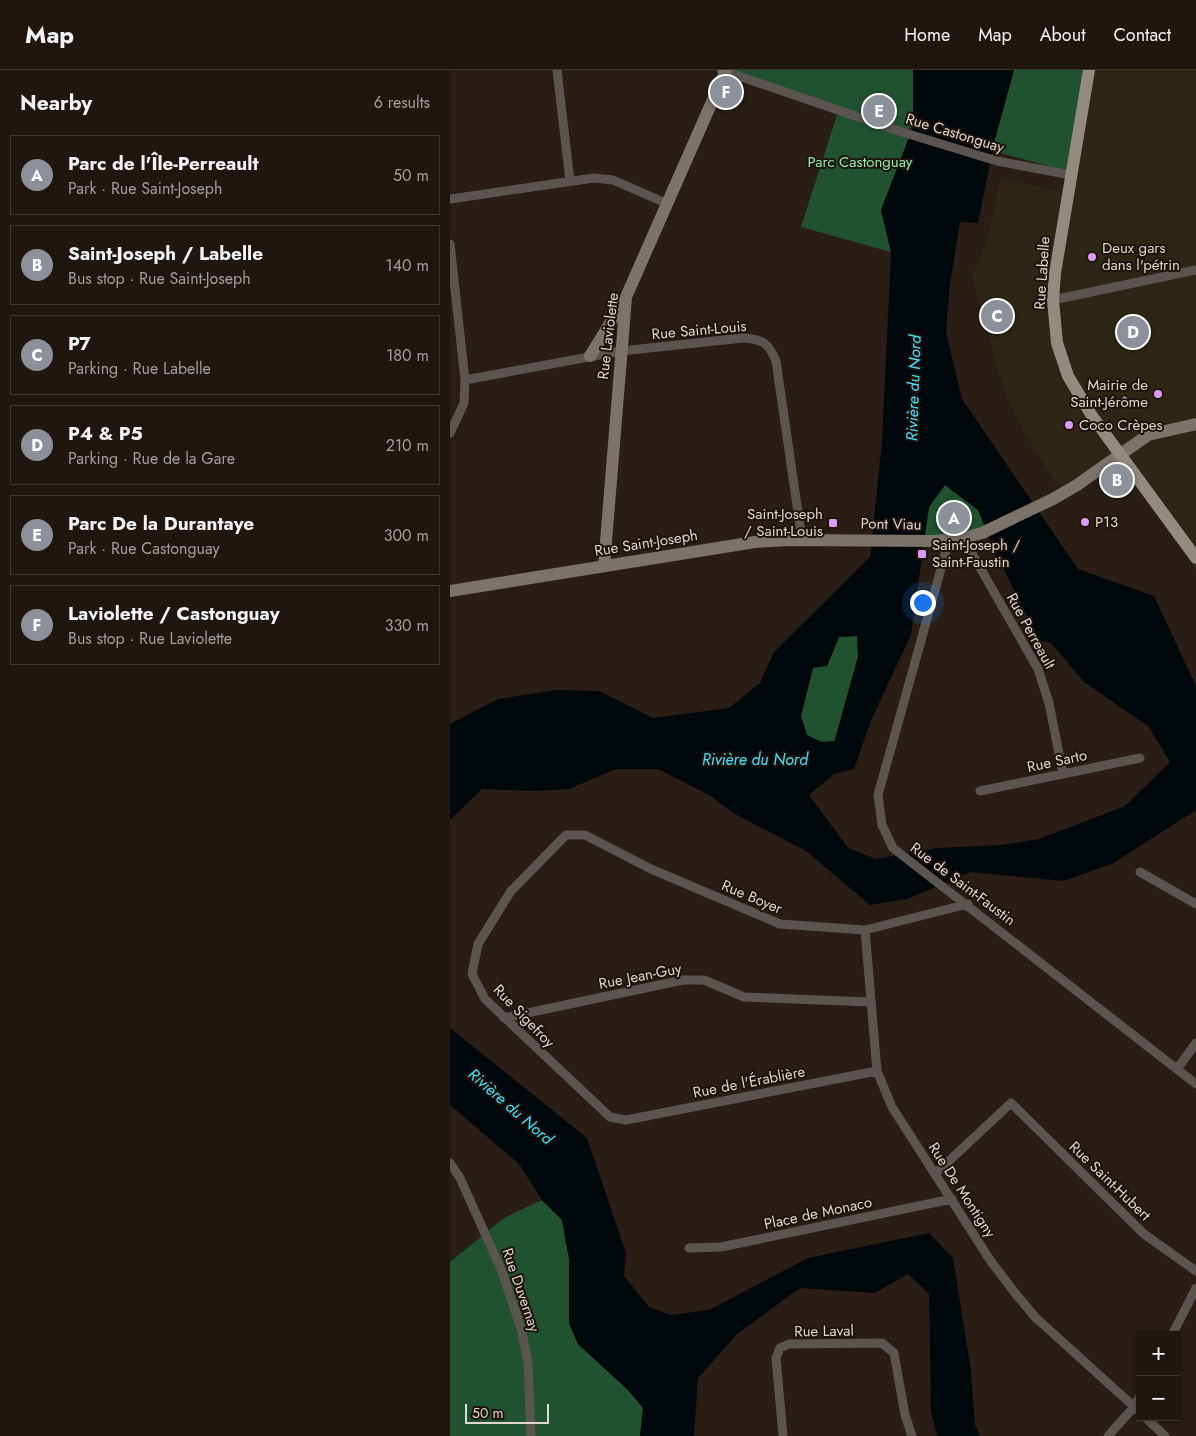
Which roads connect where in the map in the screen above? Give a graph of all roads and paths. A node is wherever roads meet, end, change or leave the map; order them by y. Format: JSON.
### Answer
{"nodes":[{"id":1,"x":557,"y":70,"type":"edge"},
{"id":2,"x":724,"y":70,"type":"edge"},
{"id":3,"x":1088,"y":70,"type":"edge"},
{"id":4,"x":1071,"y":175,"type":"junction"},
{"id":5,"x":570,"y":182,"type":"junction"},
{"id":6,"x":450,"y":199,"type":"edge"},
{"id":7,"x":668,"y":204,"type":"junction"},
{"id":8,"x":450,"y":244,"type":"edge"},
{"id":9,"x":1196,"y":270,"type":"edge"},
{"id":10,"x":626,"y":297,"type":"junction"},
{"id":11,"x":1053,"y":300,"type":"junction"},
{"id":12,"x":454,"y":314,"type":"edge"},
{"id":13,"x":621,"y":350,"type":"junction"},
{"id":14,"x":590,"y":356,"type":"junction"},
{"id":15,"x":465,"y":380,"type":"junction"},
{"id":16,"x":1196,"y":424,"type":"edge"},
{"id":17,"x":450,"y":433,"type":"edge"},
{"id":18,"x":1122,"y":454,"type":"junction"},
{"id":19,"x":963,"y":538,"type":"junction"},
{"id":20,"x":802,"y":540,"type":"junction"},
{"id":21,"x":848,"y":540,"type":"joint"},
{"id":22,"x":949,"y":540,"type":"junction"},
{"id":23,"x":1196,"y":558,"type":"edge"},
{"id":24,"x":604,"y":566,"type":"junction"},
{"id":25,"x":450,"y":591,"type":"edge"},
{"id":26,"x":1140,"y":758,"type":"dead end"},
{"id":27,"x":1063,"y":774,"type":"junction"},
{"id":28,"x":980,"y":791,"type":"dead end"},
{"id":29,"x":566,"y":836,"type":"joint"},
{"id":30,"x":1140,"y":872,"type":"dead end"},
{"id":31,"x":968,"y":904,"type":"junction"},
{"id":32,"x":1196,"y":904,"type":"edge"},
{"id":33,"x":865,"y":930,"type":"junction"},
{"id":34,"x":870,"y":1002,"type":"junction"},
{"id":35,"x":504,"y":1018,"type":"junction"},
{"id":36,"x":1196,"y":1044,"type":"edge"},
{"id":37,"x":1177,"y":1069,"type":"junction"},
{"id":38,"x":877,"y":1071,"type":"junction"},
{"id":39,"x":1196,"y":1084,"type":"edge"},
{"id":40,"x":626,"y":1120,"type":"joint"},
{"id":41,"x":450,"y":1163,"type":"edge"},
{"id":42,"x":935,"y":1174,"type":"junction"},
{"id":43,"x":952,"y":1199,"type":"junction"},
{"id":44,"x":689,"y":1248,"type":"dead end"},
{"id":45,"x":1196,"y":1271,"type":"edge"},
{"id":46,"x":1196,"y":1288,"type":"edge"},
{"id":47,"x":1174,"y":1331,"type":"edge"},
{"id":48,"x":1136,"y":1408,"type":"edge"},
{"id":49,"x":1136,"y":1410,"type":"edge"},
{"id":50,"x":1149,"y":1421,"type":"edge"},
{"id":51,"x":531,"y":1436,"type":"edge"},
{"id":52,"x":783,"y":1436,"type":"edge"},
{"id":53,"x":912,"y":1436,"type":"edge"},
{"id":54,"x":1108,"y":1436,"type":"edge"},
{"id":55,"x":1165,"y":1436,"type":"edge"}],
"edges":[{"from":1,"to":5,"type":"street"},
{"from":2,"to":4,"type":"street","name":"Rue Castonguay"},
{"from":2,"to":7,"type":"street","name":"Rue Laviolette"},
{"from":3,"to":4,"type":"main road","name":"Rue Labelle"},
{"from":4,"to":11,"type":"main road","name":"Rue Labelle"},
{"from":5,"to":6,"type":"street"},
{"from":5,"to":7,"type":"street"},
{"from":7,"to":10,"type":"street","name":"Rue Laviolette"},
{"from":8,"to":12,"type":"street"},
{"from":9,"to":11,"type":"street"},
{"from":10,"to":13,"type":"street","name":"Rue Laviolette"},
{"from":10,"to":14,"type":"street"},
{"from":11,"to":18,"type":"main road","name":"Rue Labelle"},
{"from":12,"to":15,"type":"street"},
{"from":13,"to":14,"type":"street","name":"Rue Saint-Louis"},
{"from":13,"to":20,"type":"street","name":"Rue Saint-Louis"},
{"from":13,"to":24,"type":"street","name":"Rue Laviolette"},
{"from":14,"to":15,"type":"street","name":"Rue Saint-Louis"},
{"from":15,"to":17,"type":"street"},
{"from":16,"to":18,"type":"street"},
{"from":18,"to":19,"type":"street"},
{"from":18,"to":23,"type":"main road","name":"Rue Labelle"},
{"from":19,"to":22,"type":"street"},
{"from":19,"to":27,"type":"street","name":"Rue Perreault"},
{"from":20,"to":21,"type":"street","name":"Rue Saint-Joseph"},
{"from":20,"to":24,"type":"street","name":"Rue Saint-Joseph"},
{"from":21,"to":22,"type":"street","name":"Pont Viau"},
{"from":22,"to":31,"type":"street","name":"Rue de Saint-Faustin"},
{"from":24,"to":25,"type":"street","name":"Rue Saint-Joseph"},
{"from":26,"to":27,"type":"street","name":"Rue Sarto"},
{"from":27,"to":28,"type":"street","name":"Rue Sarto"},
{"from":29,"to":33,"type":"street","name":"Rue Boyer"},
{"from":29,"to":35,"type":"street","name":"Rue Sigefroy"},
{"from":30,"to":32,"type":"street"},
{"from":31,"to":33,"type":"street","name":"Rue Boyer"},
{"from":31,"to":37,"type":"street","name":"Rue de Saint-Faustin"},
{"from":33,"to":34,"type":"street","name":"Rue De Montigny"},
{"from":34,"to":35,"type":"street","name":"Rue Jean-Guy"},
{"from":34,"to":38,"type":"street","name":"Rue De Montigny"},
{"from":35,"to":40,"type":"street","name":"Rue Sigefroy"},
{"from":36,"to":37,"type":"street"},
{"from":37,"to":39,"type":"street","name":"Rue de Saint-Faustin"},
{"from":38,"to":40,"type":"street","name":"Rue de l'Érablière"},
{"from":38,"to":42,"type":"street","name":"Rue De Montigny"},
{"from":41,"to":51,"type":"street","name":"Rue Duvernay"},
{"from":42,"to":43,"type":"street","name":"Rue De Montigny"},
{"from":42,"to":45,"type":"street","name":"Rue Saint-Hubert"},
{"from":43,"to":44,"type":"street","name":"Place de Monaco"},
{"from":43,"to":48,"type":"street","name":"Rue De Montigny"},
{"from":46,"to":47,"type":"street"},
{"from":49,"to":54,"type":"street"},
{"from":50,"to":55,"type":"street"},
{"from":52,"to":53,"type":"street","name":"Rue Laval"}]}
